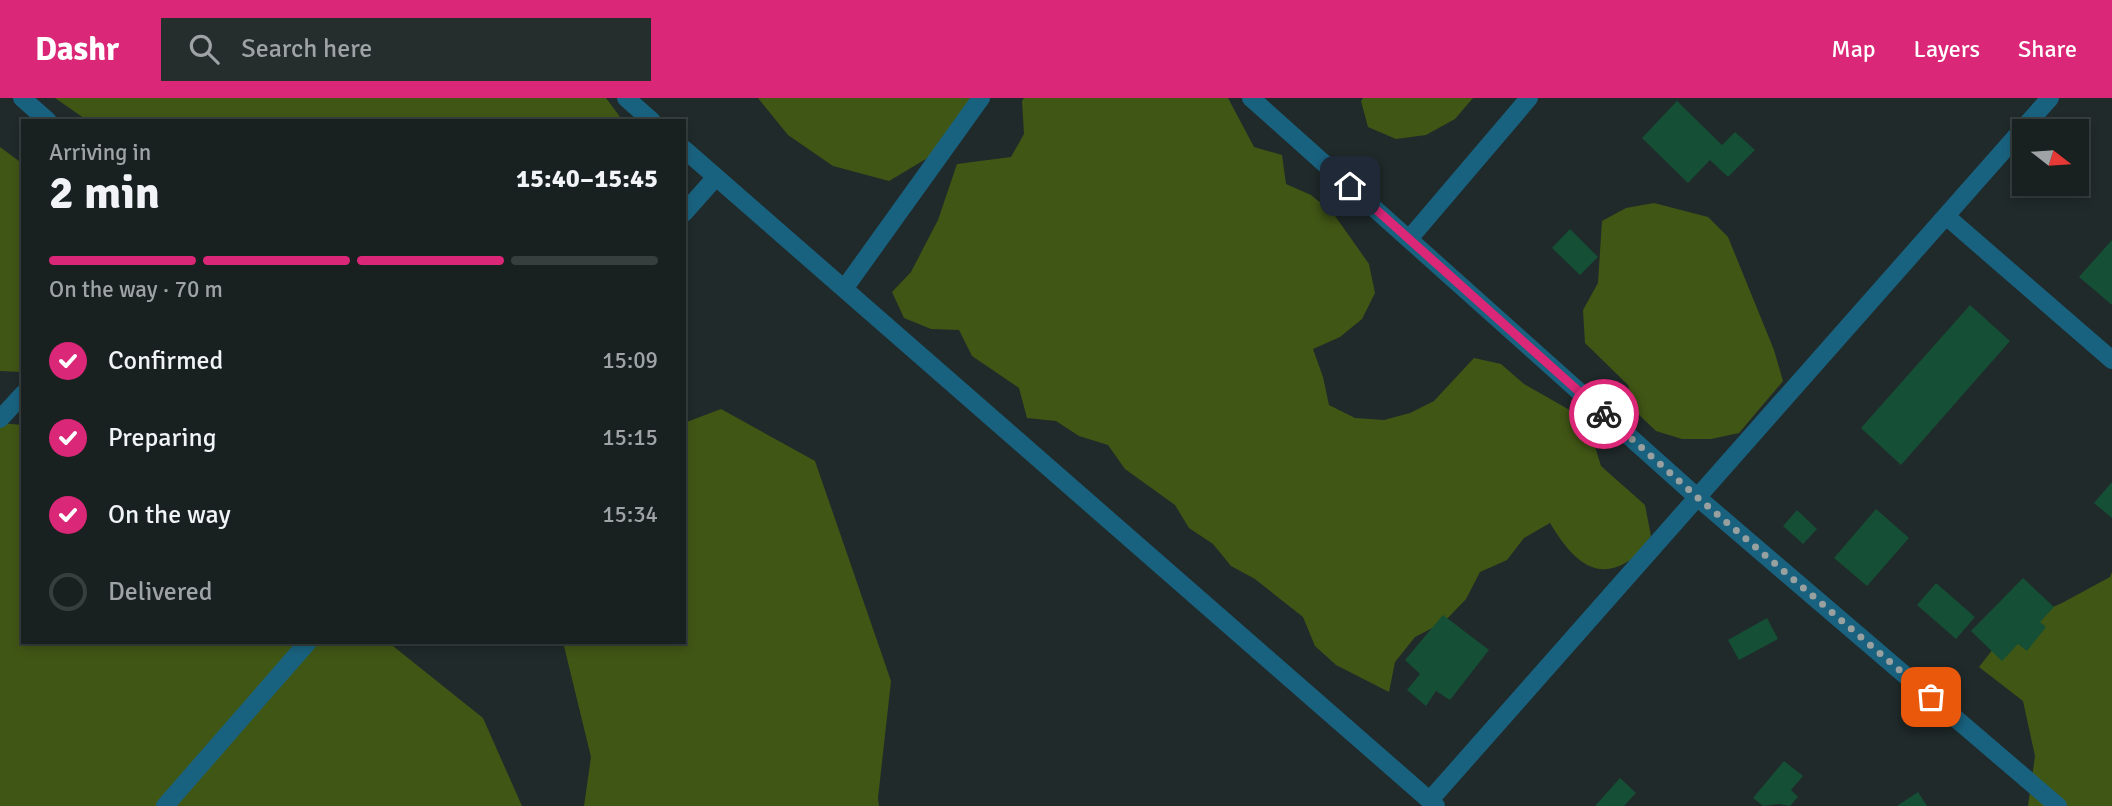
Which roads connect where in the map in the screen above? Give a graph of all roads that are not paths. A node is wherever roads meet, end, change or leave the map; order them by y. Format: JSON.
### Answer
{"nodes":[{"id":1,"x":22,"y":98,"type":"edge"},
{"id":2,"x":626,"y":98,"type":"edge"},
{"id":3,"x":981,"y":98,"type":"edge"},
{"id":4,"x":1251,"y":98,"type":"edge"},
{"id":5,"x":1529,"y":98,"type":"edge"},
{"id":6,"x":2050,"y":98,"type":"edge"},
{"id":7,"x":46,"y":119,"type":"edge"},
{"id":8,"x":650,"y":119,"type":"edge"},
{"id":9,"x":686,"y":151,"type":"edge"},
{"id":10,"x":716,"y":177,"type":"junction"},
{"id":11,"x":686,"y":211,"type":"edge"},
{"id":12,"x":1946,"y":216,"type":"junction"},
{"id":13,"x":1409,"y":239,"type":"junction"},
{"id":14,"x":844,"y":289,"type":"junction"},
{"id":15,"x":2112,"y":360,"type":"edge"},
{"id":16,"x":21,"y":396,"type":"edge"},
{"id":17,"x":0,"y":419,"type":"edge"},
{"id":18,"x":1697,"y":497,"type":"junction"},
{"id":19,"x":306,"y":644,"type":"edge"},
{"id":20,"x":1433,"y":803,"type":"edge"},
{"id":21,"x":165,"y":806,"type":"edge"},
{"id":22,"x":2058,"y":806,"type":"edge"}],
"edges":[{"from":1,"to":7,"type":"street"},
{"from":2,"to":8,"type":"street"},
{"from":3,"to":14,"type":"street"},
{"from":4,"to":13,"type":"street"},
{"from":5,"to":13,"type":"street"},
{"from":6,"to":12,"type":"street"},
{"from":9,"to":10,"type":"street"},
{"from":10,"to":11,"type":"street"},
{"from":10,"to":14,"type":"street"},
{"from":12,"to":15,"type":"street"},
{"from":12,"to":18,"type":"street"},
{"from":13,"to":18,"type":"street"},
{"from":14,"to":20,"type":"street"},
{"from":16,"to":17,"type":"street"},
{"from":18,"to":20,"type":"street"},
{"from":18,"to":22,"type":"street"},
{"from":19,"to":21,"type":"street"}]}
